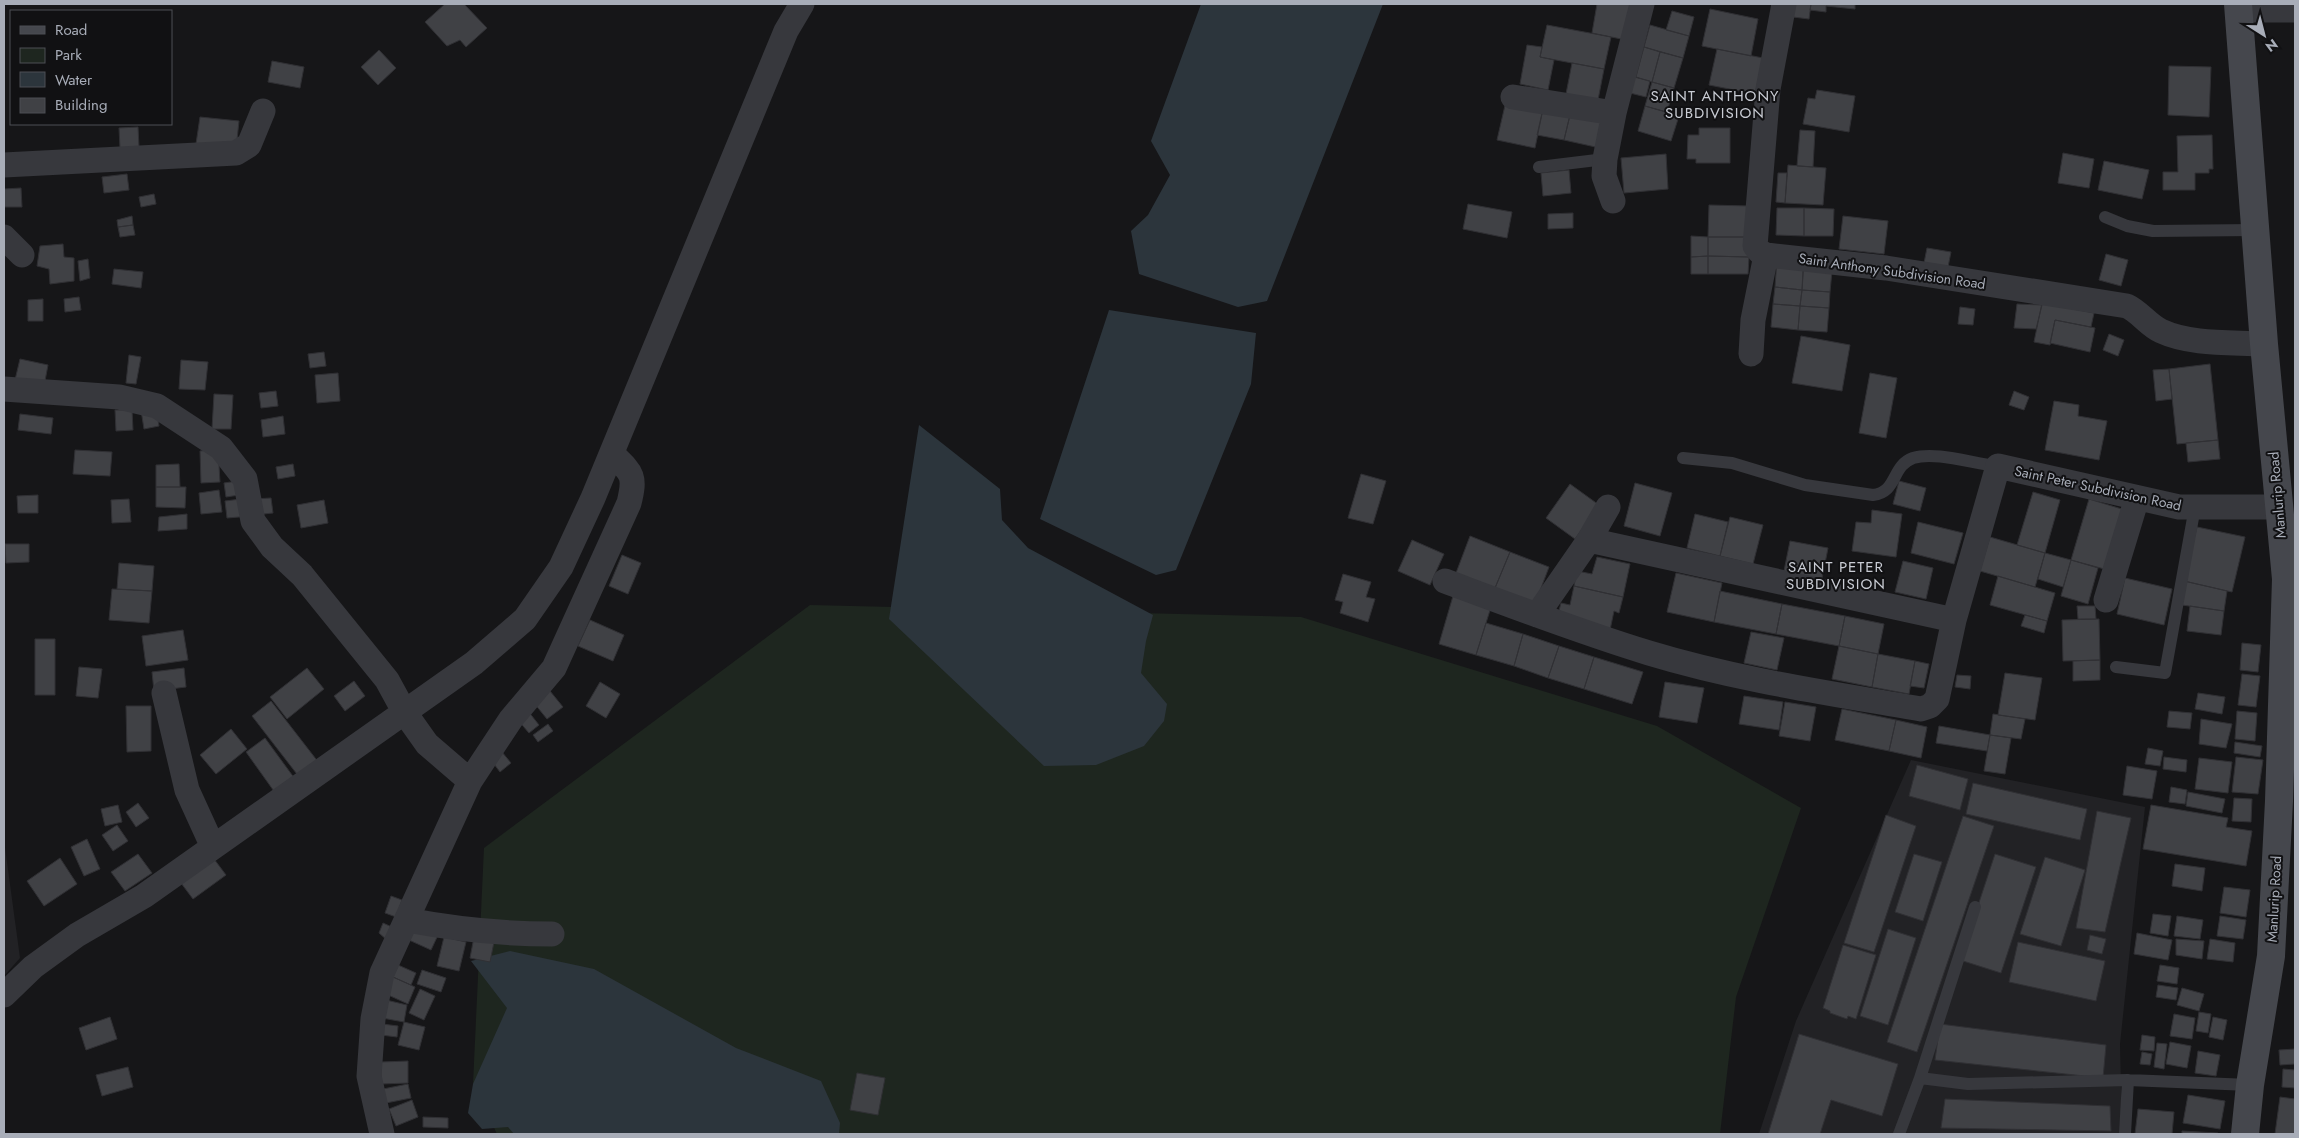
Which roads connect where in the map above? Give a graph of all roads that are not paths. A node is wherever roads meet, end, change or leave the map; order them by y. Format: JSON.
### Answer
{"nodes":[{"id":1,"x":802,"y":4,"type":"edge"},
{"id":2,"x":1642,"y":4,"type":"edge"},
{"id":3,"x":1784,"y":4,"type":"edge"},
{"id":4,"x":2238,"y":7,"type":"edge"},
{"id":5,"x":2295,"y":10,"type":"edge"},
{"id":6,"x":1513,"y":97,"type":"dead end"},
{"id":7,"x":263,"y":111,"type":"dead end"},
{"id":8,"x":1614,"y":113,"type":"junction"},
{"id":9,"x":1605,"y":159,"type":"junction"},
{"id":10,"x":4,"y":165,"type":"edge"},
{"id":11,"x":1539,"y":167,"type":"dead end"},
{"id":12,"x":1613,"y":201,"type":"dead end"},
{"id":13,"x":2105,"y":216,"type":"dead end"},
{"id":14,"x":2255,"y":230,"type":"junction"},
{"id":15,"x":4,"y":237,"type":"edge"},
{"id":16,"x":22,"y":255,"type":"dead end"},
{"id":17,"x":1766,"y":255,"type":"junction"},
{"id":18,"x":2264,"y":344,"type":"junction"},
{"id":19,"x":1751,"y":354,"type":"dead end"},
{"id":20,"x":4,"y":388,"type":"edge"},
{"id":21,"x":612,"y":454,"type":"junction"},
{"id":22,"x":1683,"y":458,"type":"dead end"},
{"id":23,"x":1998,"y":466,"type":"junction"},
{"id":24,"x":2137,"y":498,"type":"junction"},
{"id":25,"x":1608,"y":507,"type":"dead end"},
{"id":26,"x":2195,"y":507,"type":"junction"},
{"id":27,"x":2278,"y":507,"type":"junction"},
{"id":28,"x":1589,"y":540,"type":"junction"},
{"id":29,"x":2290,"y":567,"type":"edge"},
{"id":30,"x":1445,"y":580,"type":"dead end"},
{"id":31,"x":2106,"y":600,"type":"dead end"},
{"id":32,"x":1537,"y":615,"type":"junction"},
{"id":33,"x":1954,"y":620,"type":"junction"},
{"id":34,"x":2116,"y":667,"type":"dead end"},
{"id":35,"x":164,"y":693,"type":"dead end"},
{"id":36,"x":405,"y":713,"type":"junction"},
{"id":37,"x":2288,"y":729,"type":"edge"},
{"id":38,"x":470,"y":782,"type":"junction"},
{"id":39,"x":2287,"y":822,"type":"edge"},
{"id":40,"x":213,"y":847,"type":"junction"},
{"id":41,"x":1975,"y":907,"type":"dead end"},
{"id":42,"x":406,"y":920,"type":"junction"},
{"id":43,"x":552,"y":934,"type":"dead end"},
{"id":44,"x":4,"y":995,"type":"edge"},
{"id":45,"x":1920,"y":1078,"type":"junction"},
{"id":46,"x":2128,"y":1080,"type":"junction"},
{"id":47,"x":2250,"y":1085,"type":"junction"},
{"id":48,"x":382,"y":1134,"type":"edge"},
{"id":49,"x":1899,"y":1134,"type":"edge"},
{"id":50,"x":2125,"y":1134,"type":"edge"},
{"id":51,"x":2244,"y":1134,"type":"edge"}],
"edges":[{"from":1,"to":21,"type":"street"},
{"from":2,"to":8,"type":"street"},
{"from":3,"to":17,"type":"street"},
{"from":4,"to":5,"type":"street"},
{"from":4,"to":14,"type":"main road","name":"Manlurip Road"},
{"from":6,"to":8,"type":"street"},
{"from":7,"to":10,"type":"street"},
{"from":8,"to":9,"type":"street"},
{"from":9,"to":11,"type":"lane"},
{"from":9,"to":12,"type":"street"},
{"from":13,"to":14,"type":"lane"},
{"from":14,"to":18,"type":"main road","name":"Manlurip Road"},
{"from":15,"to":16,"type":"street"},
{"from":17,"to":18,"type":"street","name":"Saint Anthony Subdivision Road"},
{"from":17,"to":19,"type":"street"},
{"from":18,"to":27,"type":"main road","name":"Manlurip Road"},
{"from":20,"to":36,"type":"street"},
{"from":21,"to":36,"type":"street"},
{"from":21,"to":38,"type":"street"},
{"from":22,"to":23,"type":"lane"},
{"from":23,"to":24,"type":"street","name":"Saint Peter Subdivision Road"},
{"from":23,"to":33,"type":"street","name":"Saint Peter Subdivision Road"},
{"from":24,"to":26,"type":"street","name":"Saint Peter Subdivision Road"},
{"from":24,"to":31,"type":"street"},
{"from":25,"to":28,"type":"street"},
{"from":26,"to":27,"type":"street","name":"Saint Peter Subdivision Road"},
{"from":26,"to":34,"type":"lane"},
{"from":27,"to":29,"type":"main road","name":"Manlurip Road"},
{"from":28,"to":32,"type":"street"},
{"from":28,"to":33,"type":"street"},
{"from":29,"to":37,"type":"main road","name":"Manlurip Road"},
{"from":30,"to":32,"type":"street"},
{"from":32,"to":33,"type":"street","name":"Saint Peter Subdivision Road"},
{"from":35,"to":40,"type":"street"},
{"from":36,"to":38,"type":"street"},
{"from":36,"to":40,"type":"street"},
{"from":37,"to":39,"type":"main road","name":"Manlurip Road"},
{"from":38,"to":42,"type":"street"},
{"from":39,"to":47,"type":"main road","name":"Manlurip Road"},
{"from":40,"to":44,"type":"street"},
{"from":41,"to":45,"type":"lane"},
{"from":42,"to":43,"type":"street"},
{"from":42,"to":48,"type":"street"},
{"from":45,"to":46,"type":"lane"},
{"from":45,"to":49,"type":"lane"},
{"from":46,"to":47,"type":"lane"},
{"from":46,"to":50,"type":"lane"},
{"from":47,"to":51,"type":"main road","name":"Manlurip Road"}]}
